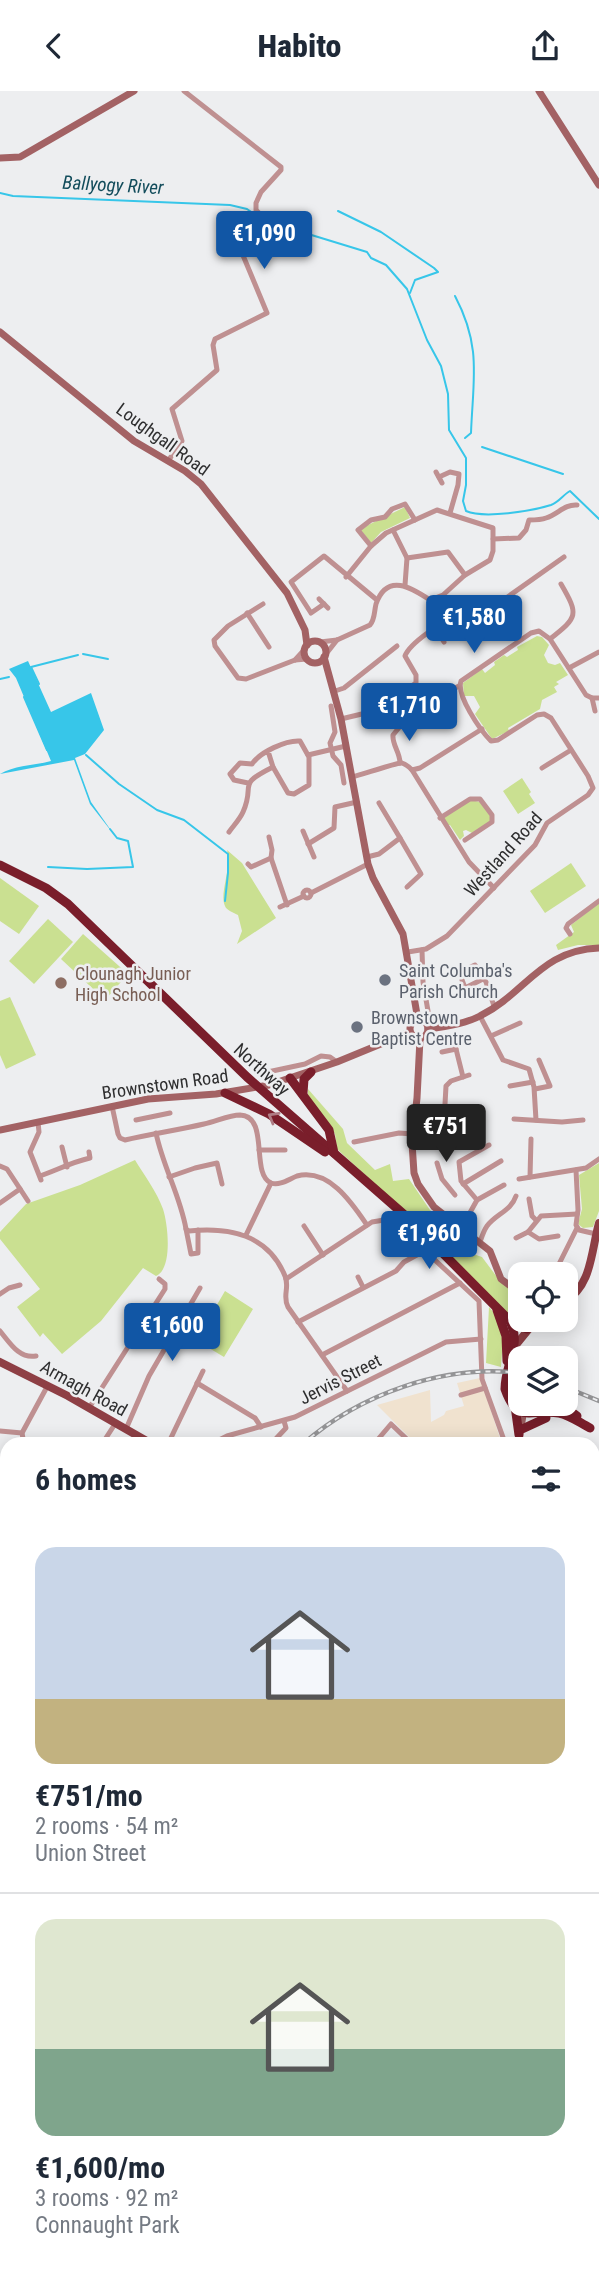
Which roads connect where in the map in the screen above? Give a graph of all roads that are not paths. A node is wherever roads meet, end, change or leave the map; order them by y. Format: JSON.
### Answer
{"nodes":[{"id":1,"x":134,"y":91,"type":"edge"},
{"id":2,"x":184,"y":91,"type":"edge"},
{"id":3,"x":539,"y":91,"type":"edge"},
{"id":4,"x":0,"y":158,"type":"edge"},
{"id":5,"x":599,"y":185,"type":"edge"},
{"id":6,"x":0,"y":332,"type":"edge"},
{"id":7,"x":168,"y":461,"type":"junction"},
{"id":8,"x":439,"y":478,"type":"dead end"},
{"id":9,"x":573,"y":502,"type":"dead end"},
{"id":10,"x":450,"y":513,"type":"junction"},
{"id":11,"x":415,"y":520,"type":"junction"},
{"id":12,"x":393,"y":530,"type":"junction"},
{"id":13,"x":493,"y":539,"type":"junction"},
{"id":14,"x":371,"y":546,"type":"junction"},
{"id":15,"x":564,"y":557,"type":"dead end"},
{"id":16,"x":407,"y":558,"type":"junction"},
{"id":17,"x":466,"y":575,"type":"junction"},
{"id":18,"x":346,"y":577,"type":"junction"},
{"id":19,"x":405,"y":585,"type":"junction"},
{"id":20,"x":561,"y":585,"type":"dead end"},
{"id":21,"x":377,"y":600,"type":"junction"},
{"id":22,"x":263,"y":604,"type":"dead end"},
{"id":23,"x":323,"y":604,"type":"dead end"},
{"id":24,"x":247,"y":614,"type":"junction"},
{"id":25,"x":436,"y":629,"type":"junction"},
{"id":26,"x":305,"y":630,"type":"junction"},
{"id":27,"x":550,"y":639,"type":"junction"},
{"id":28,"x":337,"y":640,"type":"junction"},
{"id":29,"x":319,"y":642,"type":"junction"},
{"id":30,"x":444,"y":643,"type":"dead end"},
{"id":31,"x":397,"y":646,"type":"dead end"},
{"id":32,"x":269,"y":647,"type":"dead end"},
{"id":33,"x":306,"y":647,"type":"junction"},
{"id":34,"x":599,"y":652,"type":"edge"},
{"id":35,"x":325,"y":655,"type":"junction"},
{"id":36,"x":307,"y":659,"type":"junction"},
{"id":37,"x":295,"y":660,"type":"junction"},
{"id":38,"x":316,"y":662,"type":"junction"},
{"id":39,"x":569,"y":668,"type":"junction"},
{"id":40,"x":328,"y":672,"type":"junction"},
{"id":41,"x":459,"y":686,"type":"junction"},
{"id":42,"x":380,"y":690,"type":"dead end"},
{"id":43,"x":335,"y":691,"type":"junction"},
{"id":44,"x":440,"y":696,"type":"dead end"},
{"id":45,"x":596,"y":698,"type":"edge"},
{"id":46,"x":387,"y":701,"type":"junction"},
{"id":47,"x":331,"y":706,"type":"dead end"},
{"id":48,"x":596,"y":711,"type":"dead end"},
{"id":49,"x":341,"y":719,"type":"junction"},
{"id":50,"x":406,"y":719,"type":"dead end"},
{"id":51,"x":482,"y":729,"type":"junction"},
{"id":52,"x":494,"y":741,"type":"junction"},
{"id":53,"x":346,"y":746,"type":"junction"},
{"id":54,"x":331,"y":749,"type":"junction"},
{"id":55,"x":497,"y":750,"type":"dead end"},
{"id":56,"x":571,"y":750,"type":"junction"},
{"id":57,"x":268,"y":751,"type":"junction"},
{"id":58,"x":308,"y":755,"type":"junction"},
{"id":59,"x":400,"y":763,"type":"junction"},
{"id":60,"x":273,"y":767,"type":"junction"},
{"id":61,"x":542,"y":768,"type":"dead end"},
{"id":62,"x":412,"y":769,"type":"junction"},
{"id":63,"x":352,"y":777,"type":"junction"},
{"id":64,"x":248,"y":783,"type":"junction"},
{"id":65,"x":344,"y":783,"type":"dead end"},
{"id":66,"x":290,"y":795,"type":"junction"},
{"id":67,"x":286,"y":802,"type":"dead end"},
{"id":68,"x":356,"y":802,"type":"junction"},
{"id":69,"x":379,"y":803,"type":"dead end"},
{"id":70,"x":440,"y":818,"type":"junction"},
{"id":71,"x":230,"y":827,"type":"dead end"},
{"id":72,"x":303,"y":831,"type":"dead end"},
{"id":73,"x":465,"y":831,"type":"dead end"},
{"id":74,"x":270,"y":837,"type":"dead end"},
{"id":75,"x":400,"y":838,"type":"junction"},
{"id":76,"x":308,"y":844,"type":"junction"},
{"id":77,"x":314,"y":857,"type":"dead end"},
{"id":78,"x":271,"y":858,"type":"junction"},
{"id":79,"x":367,"y":861,"type":"junction"},
{"id":80,"x":248,"y":864,"type":"dead end"},
{"id":81,"x":0,"y":865,"type":"edge"},
{"id":82,"x":407,"y":887,"type":"dead end"},
{"id":83,"x":494,"y":888,"type":"junction"},
{"id":84,"x":599,"y":901,"type":"edge"},
{"id":85,"x":569,"y":934,"type":"dead end"},
{"id":86,"x":599,"y":948,"type":"edge"},
{"id":87,"x":422,"y":950,"type":"junction"},
{"id":88,"x":408,"y":952,"type":"junction"},
{"id":89,"x":483,"y":979,"type":"junction"},
{"id":90,"x":495,"y":1006,"type":"junction"},
{"id":91,"x":428,"y":1011,"type":"dead end"},
{"id":92,"x":480,"y":1016,"type":"junction"},
{"id":93,"x":418,"y":1020,"type":"junction"},
{"id":94,"x":518,"y":1027,"type":"dead end"},
{"id":95,"x":428,"y":1029,"type":"junction"},
{"id":96,"x":410,"y":1032,"type":"junction"},
{"id":97,"x":491,"y":1036,"type":"junction"},
{"id":98,"x":420,"y":1038,"type":"junction"},
{"id":99,"x":442,"y":1052,"type":"dead end"},
{"id":100,"x":539,"y":1061,"type":"dead end"},
{"id":101,"x":337,"y":1062,"type":"junction"},
{"id":102,"x":311,"y":1072,"type":"junction"},
{"id":103,"x":263,"y":1073,"type":"dead end"},
{"id":104,"x":290,"y":1078,"type":"junction"},
{"id":105,"x":510,"y":1086,"type":"dead end"},
{"id":106,"x":534,"y":1086,"type":"junction"},
{"id":107,"x":244,"y":1090,"type":"junction"},
{"id":108,"x":225,"y":1093,"type":"junction"},
{"id":109,"x":303,"y":1093,"type":"junction"},
{"id":110,"x":243,"y":1102,"type":"junction"},
{"id":111,"x":111,"y":1106,"type":"junction"},
{"id":112,"x":139,"y":1111,"type":"dead end"},
{"id":113,"x":521,"y":1111,"type":"dead end"},
{"id":114,"x":475,"y":1112,"type":"dead end"},
{"id":115,"x":415,"y":1118,"type":"junction"},
{"id":116,"x":536,"y":1120,"type":"junction"},
{"id":117,"x":38,"y":1122,"type":"junction"},
{"id":118,"x":444,"y":1122,"type":"junction"},
{"id":119,"x":0,"y":1129,"type":"edge"},
{"id":120,"x":578,"y":1129,"type":"dead end"},
{"id":121,"x":168,"y":1131,"type":"junction"},
{"id":122,"x":156,"y":1133,"type":"junction"},
{"id":123,"x":413,"y":1134,"type":"junction"},
{"id":124,"x":120,"y":1138,"type":"junction"},
{"id":125,"x":531,"y":1139,"type":"dead end"},
{"id":126,"x":354,"y":1142,"type":"dead end"},
{"id":127,"x":489,"y":1145,"type":"dead end"},
{"id":128,"x":120,"y":1146,"type":"dead end"},
{"id":129,"x":62,"y":1147,"type":"dead end"},
{"id":130,"x":259,"y":1150,"type":"junction"},
{"id":131,"x":285,"y":1150,"type":"dead end"},
{"id":132,"x":89,"y":1152,"type":"dead end"},
{"id":133,"x":334,"y":1153,"type":"junction"},
{"id":134,"x":599,"y":1159,"type":"edge"},
{"id":135,"x":342,"y":1161,"type":"junction"},
{"id":136,"x":501,"y":1161,"type":"dead end"},
{"id":137,"x":437,"y":1163,"type":"dead end"},
{"id":138,"x":0,"y":1166,"type":"edge"},
{"id":139,"x":67,"y":1167,"type":"junction"},
{"id":140,"x":576,"y":1170,"type":"junction"},
{"id":141,"x":169,"y":1177,"type":"junction"},
{"id":142,"x":530,"y":1177,"type":"junction"},
{"id":143,"x":519,"y":1179,"type":"dead end"},
{"id":144,"x":462,"y":1182,"type":"junction"},
{"id":145,"x":271,"y":1183,"type":"junction"},
{"id":146,"x":222,"y":1184,"type":"dead end"},
{"id":147,"x":504,"y":1185,"type":"dead end"},
{"id":148,"x":20,"y":1189,"type":"junction"},
{"id":149,"x":516,"y":1196,"type":"dead end"},
{"id":150,"x":477,"y":1199,"type":"junction"},
{"id":151,"x":529,"y":1199,"type":"dead end"},
{"id":152,"x":28,"y":1201,"type":"dead end"},
{"id":153,"x":0,"y":1203,"type":"edge"},
{"id":154,"x":577,"y":1214,"type":"junction"},
{"id":155,"x":536,"y":1220,"type":"junction"},
{"id":156,"x":599,"y":1223,"type":"edge"},
{"id":157,"x":367,"y":1225,"type":"junction"},
{"id":158,"x":304,"y":1226,"type":"dead end"},
{"id":159,"x":461,"y":1227,"type":"junction"},
{"id":160,"x":577,"y":1228,"type":"junction"},
{"id":161,"x":186,"y":1229,"type":"junction"},
{"id":162,"x":198,"y":1230,"type":"junction"},
{"id":163,"x":528,"y":1232,"type":"junction"},
{"id":164,"x":596,"y":1234,"type":"junction"},
{"id":165,"x":246,"y":1235,"type":"junction"},
{"id":166,"x":558,"y":1236,"type":"dead end"},
{"id":167,"x":516,"y":1238,"type":"dead end"},
{"id":168,"x":480,"y":1242,"type":"junction"},
{"id":169,"x":426,"y":1250,"type":"junction"},
{"id":170,"x":323,"y":1255,"type":"junction"},
{"id":171,"x":561,"y":1262,"type":"edge"},
{"id":172,"x":358,"y":1277,"type":"dead end"},
{"id":173,"x":159,"y":1279,"type":"dead end"},
{"id":174,"x":286,"y":1279,"type":"junction"},
{"id":175,"x":460,"y":1283,"type":"junction"},
{"id":176,"x":508,"y":1284,"type":"edge"},
{"id":177,"x":20,"y":1285,"type":"dead end"},
{"id":178,"x":363,"y":1287,"type":"junction"},
{"id":179,"x":200,"y":1288,"type":"dead end"},
{"id":180,"x":578,"y":1293,"type":"edge"},
{"id":181,"x":0,"y":1294,"type":"edge"},
{"id":182,"x":495,"y":1306,"type":"junction"},
{"id":183,"x":298,"y":1322,"type":"junction"},
{"id":184,"x":0,"y":1331,"type":"edge"},
{"id":185,"x":523,"y":1332,"type":"edge"},
{"id":186,"x":517,"y":1337,"type":"junction"},
{"id":187,"x":481,"y":1339,"type":"junction"},
{"id":188,"x":514,"y":1346,"type":"edge"},
{"id":189,"x":323,"y":1355,"type":"junction"},
{"id":190,"x":36,"y":1356,"type":"dead end"},
{"id":191,"x":508,"y":1361,"type":"edge"},
{"id":192,"x":0,"y":1362,"type":"edge"},
{"id":193,"x":203,"y":1371,"type":"dead end"},
{"id":194,"x":197,"y":1383,"type":"junction"},
{"id":195,"x":48,"y":1385,"type":"junction"},
{"id":196,"x":485,"y":1388,"type":"junction"},
{"id":197,"x":347,"y":1391,"type":"junction"},
{"id":198,"x":508,"y":1393,"type":"edge"},
{"id":199,"x":461,"y":1395,"type":"dead end"},
{"id":200,"x":89,"y":1408,"type":"junction"},
{"id":201,"x":519,"y":1416,"type":"edge"},
{"id":202,"x":576,"y":1416,"type":"edge"},
{"id":203,"x":284,"y":1421,"type":"junction"},
{"id":204,"x":115,"y":1423,"type":"junction"},
{"id":205,"x":261,"y":1427,"type":"junction"},
{"id":206,"x":587,"y":1427,"type":"junction"},
{"id":207,"x":126,"y":1429,"type":"junction"},
{"id":208,"x":0,"y":1431,"type":"edge"},
{"id":209,"x":22,"y":1433,"type":"junction"},
{"id":210,"x":599,"y":1435,"type":"edge"},
{"id":211,"x":519,"y":1436,"type":"edge"},
{"id":212,"x":23,"y":1437,"type":"edge"},
{"id":213,"x":106,"y":1437,"type":"edge"},
{"id":214,"x":140,"y":1437,"type":"edge"},
{"id":215,"x":171,"y":1437,"type":"edge"},
{"id":216,"x":224,"y":1437,"type":"edge"},
{"id":217,"x":278,"y":1437,"type":"edge"},
{"id":218,"x":380,"y":1437,"type":"edge"},
{"id":219,"x":405,"y":1437,"type":"edge"},
{"id":220,"x":503,"y":1437,"type":"edge"}],
"edges":[{"from":1,"to":4,"type":"main road"},
{"from":2,"to":7,"type":"street"},
{"from":3,"to":5,"type":"main road"},
{"from":6,"to":7,"type":"main road","name":"Loughgall Road"},
{"from":7,"to":26,"type":"main road","name":"Loughgall Road"},
{"from":8,"to":10,"type":"street"},
{"from":9,"to":13,"type":"street"},
{"from":10,"to":11,"type":"street"},
{"from":10,"to":13,"type":"street"},
{"from":11,"to":12,"type":"street"},
{"from":11,"to":14,"type":"street"},
{"from":12,"to":14,"type":"street"},
{"from":12,"to":16,"type":"street"},
{"from":13,"to":17,"type":"street"},
{"from":14,"to":18,"type":"street"},
{"from":15,"to":25,"type":"street"},
{"from":16,"to":17,"type":"street"},
{"from":16,"to":19,"type":"street"},
{"from":17,"to":19,"type":"street"},
{"from":18,"to":21,"type":"street"},
{"from":18,"to":23,"type":"street"},
{"from":19,"to":21,"type":"street"},
{"from":20,"to":27,"type":"street"},
{"from":21,"to":28,"type":"street"},
{"from":22,"to":24,"type":"street"},
{"from":24,"to":32,"type":"street"},
{"from":24,"to":37,"type":"street"},
{"from":25,"to":30,"type":"street"},
{"from":25,"to":46,"type":"street"},
{"from":26,"to":29,"type":"main road","name":"Loughgall Road"},
{"from":26,"to":33,"type":"main road","name":"Loughgall Road"},
{"from":27,"to":39,"type":"street"},
{"from":27,"to":41,"type":"street"},
{"from":28,"to":29,"type":"street"},
{"from":28,"to":35,"type":"street"},
{"from":29,"to":33,"type":"main road"},
{"from":29,"to":35,"type":"main road"},
{"from":31,"to":43,"type":"street"},
{"from":33,"to":36,"type":"main road"},
{"from":33,"to":37,"type":"street"},
{"from":34,"to":39,"type":"street"},
{"from":35,"to":38,"type":"main road"},
{"from":35,"to":40,"type":"main road"},
{"from":36,"to":37,"type":"street"},
{"from":36,"to":38,"type":"main road"},
{"from":38,"to":40,"type":"main road"},
{"from":39,"to":45,"type":"street"},
{"from":40,"to":43,"type":"main road"},
{"from":41,"to":44,"type":"street"},
{"from":41,"to":51,"type":"street"},
{"from":42,"to":46,"type":"street"},
{"from":43,"to":49,"type":"main road"},
{"from":45,"to":48,"type":"street"},
{"from":46,"to":49,"type":"street"},
{"from":47,"to":54,"type":"street"},
{"from":49,"to":53,"type":"main road"},
{"from":50,"to":59,"type":"street"},
{"from":51,"to":52,"type":"street"},
{"from":51,"to":62,"type":"street"},
{"from":52,"to":55,"type":"street"},
{"from":52,"to":56,"type":"street","name":"Westland Road"},
{"from":53,"to":54,"type":"street"},
{"from":53,"to":63,"type":"main road"},
{"from":54,"to":58,"type":"street"},
{"from":54,"to":65,"type":"street"},
{"from":56,"to":61,"type":"street"},
{"from":56,"to":83,"type":"street","name":"Westland Road"},
{"from":57,"to":58,"type":"street"},
{"from":57,"to":60,"type":"street"},
{"from":57,"to":64,"type":"street"},
{"from":58,"to":66,"type":"street"},
{"from":59,"to":62,"type":"street"},
{"from":59,"to":63,"type":"street"},
{"from":60,"to":64,"type":"street"},
{"from":60,"to":66,"type":"street"},
{"from":62,"to":70,"type":"street"},
{"from":63,"to":68,"type":"main road"},
{"from":64,"to":71,"type":"street"},
{"from":66,"to":67,"type":"street"},
{"from":68,"to":76,"type":"street"},
{"from":68,"to":79,"type":"main road"},
{"from":69,"to":75,"type":"street"},
{"from":70,"to":73,"type":"street"},
{"from":70,"to":83,"type":"street"},
{"from":72,"to":76,"type":"street"},
{"from":74,"to":78,"type":"street"},
{"from":75,"to":79,"type":"street"},
{"from":75,"to":82,"type":"street"},
{"from":76,"to":77,"type":"street"},
{"from":78,"to":79,"type":"street"},
{"from":78,"to":80,"type":"street"},
{"from":79,"to":88,"type":"main road"},
{"from":81,"to":133,"type":"highway","name":"Northway"},
{"from":83,"to":87,"type":"street","name":"Westland Road"},
{"from":84,"to":85,"type":"street"},
{"from":86,"to":90,"type":"main road"},
{"from":87,"to":88,"type":"street","name":"Westland Road"},
{"from":87,"to":91,"type":"street"},
{"from":88,"to":93,"type":"main road"},
{"from":89,"to":89,"type":"street"},
{"from":89,"to":90,"type":"street"},
{"from":90,"to":92,"type":"main road"},
{"from":92,"to":95,"type":"main road"},
{"from":92,"to":97,"type":"street"},
{"from":93,"to":95,"type":"main road"},
{"from":93,"to":96,"type":"main road"},
{"from":94,"to":97,"type":"street"},
{"from":95,"to":98,"type":"main road"},
{"from":96,"to":98,"type":"main road"},
{"from":96,"to":101,"type":"main road","name":"Brownstown Road"},
{"from":97,"to":106,"type":"street"},
{"from":98,"to":115,"type":"main road"},
{"from":99,"to":118,"type":"street"},
{"from":100,"to":106,"type":"street"},
{"from":101,"to":102,"type":"main road","name":"Brownstown Road"},
{"from":101,"to":103,"type":"street"},
{"from":102,"to":104,"type":"main road","name":"Brownstown Road"},
{"from":102,"to":109,"type":"highway"},
{"from":104,"to":107,"type":"main road","name":"Brownstown Road"},
{"from":104,"to":109,"type":"highway"},
{"from":105,"to":106,"type":"street"},
{"from":106,"to":116,"type":"street"},
{"from":107,"to":108,"type":"main road","name":"Brownstown Road"},
{"from":107,"to":110,"type":"highway"},
{"from":108,"to":110,"type":"highway"},
{"from":108,"to":111,"type":"main road","name":"Brownstown Road"},
{"from":109,"to":133,"type":"highway"},
{"from":135,"to":110,"type":"highway","one_way":true},
{"from":111,"to":117,"type":"main road","name":"Brownstown Road"},
{"from":111,"to":124,"type":"street"},
{"from":112,"to":121,"type":"street"},
{"from":113,"to":116,"type":"street"},
{"from":114,"to":118,"type":"street"},
{"from":115,"to":118,"type":"street"},
{"from":115,"to":123,"type":"main road"},
{"from":116,"to":120,"type":"street"},
{"from":117,"to":119,"type":"main road","name":"Brownstown Road"},
{"from":117,"to":139,"type":"street"},
{"from":121,"to":122,"type":"street"},
{"from":121,"to":130,"type":"street"},
{"from":122,"to":124,"type":"street"},
{"from":122,"to":141,"type":"street"},
{"from":123,"to":126,"type":"street"},
{"from":123,"to":159,"type":"main road"},
{"from":124,"to":128,"type":"street"},
{"from":125,"to":142,"type":"street"},
{"from":127,"to":144,"type":"street"},
{"from":129,"to":139,"type":"street"},
{"from":130,"to":131,"type":"street"},
{"from":130,"to":145,"type":"street"},
{"from":132,"to":139,"type":"street"},
{"from":133,"to":135,"type":"highway","name":"Northway"},
{"from":134,"to":140,"type":"street"},
{"from":135,"to":182,"type":"highway","name":"Northway"},
{"from":136,"to":144,"type":"street"},
{"from":137,"to":144,"type":"street"},
{"from":138,"to":148,"type":"street"},
{"from":140,"to":142,"type":"street"},
{"from":140,"to":154,"type":"street"},
{"from":141,"to":146,"type":"street"},
{"from":141,"to":161,"type":"street"},
{"from":142,"to":143,"type":"street"},
{"from":144,"to":150,"type":"street"},
{"from":145,"to":157,"type":"street"},
{"from":145,"to":165,"type":"street"},
{"from":147,"to":150,"type":"street"},
{"from":148,"to":152,"type":"street"},
{"from":148,"to":153,"type":"street"},
{"from":149,"to":168,"type":"street"},
{"from":150,"to":159,"type":"street"},
{"from":151,"to":155,"type":"street"},
{"from":154,"to":155,"type":"street"},
{"from":154,"to":160,"type":"street"},
{"from":155,"to":163,"type":"street"},
{"from":156,"to":164,"type":"main road"},
{"from":157,"to":169,"type":"street"},
{"from":157,"to":170,"type":"street"},
{"from":158,"to":170,"type":"street"},
{"from":159,"to":168,"type":"main road"},
{"from":160,"to":164,"type":"street"},
{"from":160,"to":171,"type":"street"},
{"from":161,"to":162,"type":"street"},
{"from":161,"to":162,"type":"street"},
{"from":162,"to":165,"type":"street"},
{"from":163,"to":166,"type":"street"},
{"from":163,"to":167,"type":"street"},
{"from":164,"to":180,"type":"main road"},
{"from":165,"to":174,"type":"street"},
{"from":168,"to":176,"type":"main road"},
{"from":169,"to":175,"type":"street"},
{"from":169,"to":178,"type":"street"},
{"from":170,"to":174,"type":"street"},
{"from":172,"to":178,"type":"street"},
{"from":173,"to":200,"type":"street"},
{"from":174,"to":183,"type":"street"},
{"from":175,"to":187,"type":"street"},
{"from":175,"to":189,"type":"street"},
{"from":177,"to":181,"type":"street"},
{"from":178,"to":183,"type":"street"},
{"from":179,"to":207,"type":"street"},
{"from":182,"to":186,"type":"highway","name":"Northway"},
{"from":182,"to":186,"type":"highway","name":"Northway"},
{"from":183,"to":189,"type":"street"},
{"from":184,"to":190,"type":"street"},
{"from":185,"to":186,"type":"main road"},
{"from":186,"to":188,"type":"highway"},
{"from":187,"to":196,"type":"street"},
{"from":187,"to":197,"type":"street","name":"Jervis Street"},
{"from":189,"to":197,"type":"street"},
{"from":191,"to":198,"type":"highway"},
{"from":192,"to":195,"type":"main road","name":"Armagh Road"},
{"from":193,"to":194,"type":"street"},
{"from":194,"to":205,"type":"street"},
{"from":194,"to":215,"type":"street"},
{"from":195,"to":200,"type":"main road","name":"Armagh Road"},
{"from":195,"to":209,"type":"street"},
{"from":196,"to":199,"type":"street"},
{"from":196,"to":220,"type":"street"},
{"from":197,"to":203,"type":"street","name":"Jervis Street"},
{"from":200,"to":204,"type":"main road","name":"Armagh Road"},
{"from":201,"to":211,"type":"highway"},
{"from":202,"to":206,"type":"highway"},
{"from":203,"to":205,"type":"street","name":"Jervis Street"},
{"from":203,"to":217,"type":"street"},
{"from":204,"to":207,"type":"main road","name":"Armagh Road"},
{"from":204,"to":213,"type":"street"},
{"from":205,"to":216,"type":"street","name":"Jervis Street"},
{"from":206,"to":210,"type":"highway"},
{"from":206,"to":211,"type":"highway"},
{"from":207,"to":214,"type":"main road","name":"Armagh Road"},
{"from":208,"to":209,"type":"street"},
{"from":209,"to":212,"type":"street"},
{"from":218,"to":219,"type":"street"}]}
